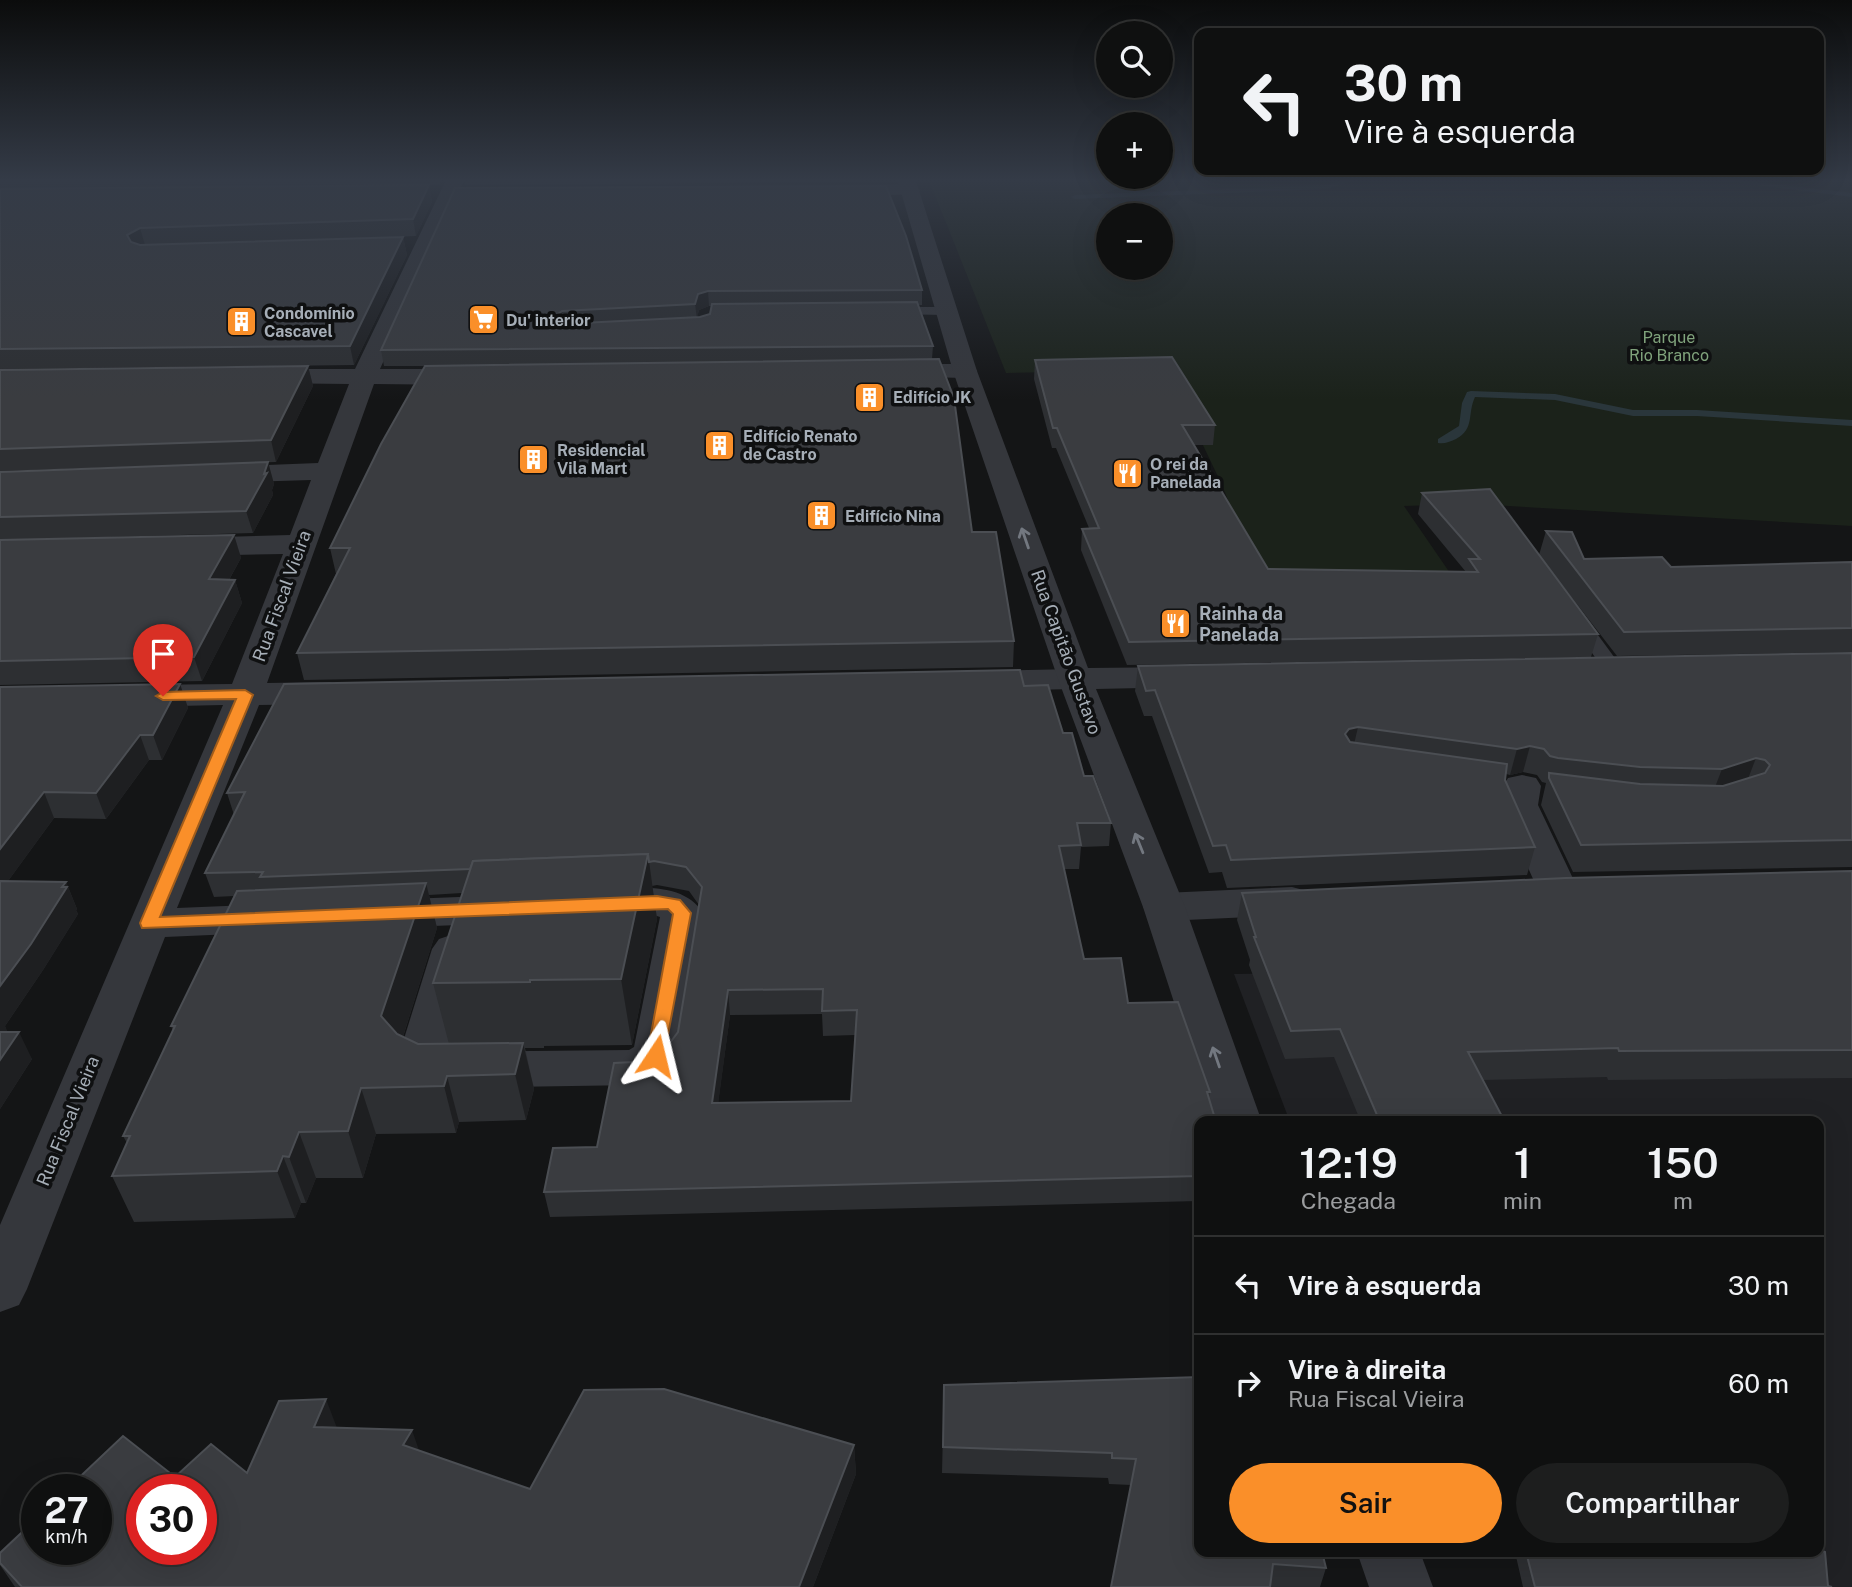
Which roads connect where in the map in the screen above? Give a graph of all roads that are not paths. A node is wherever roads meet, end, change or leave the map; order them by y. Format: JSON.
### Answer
{"nodes":[{"id":1,"x":409,"y":252,"type":"edge"},
{"id":2,"x":929,"y":252,"type":"edge"},
{"id":3,"x":946,"y":311,"type":"junction"},
{"id":4,"x":875,"y":312,"type":"edge"},
{"id":5,"x":965,"y":370,"type":"junction"},
{"id":6,"x":869,"y":372,"type":"edge"},
{"id":7,"x":365,"y":375,"type":"junction"},
{"id":8,"x":230,"y":376,"type":"edge"},
{"id":9,"x":495,"y":376,"type":"edge"},
{"id":10,"x":330,"y":471,"type":"junction"},
{"id":11,"x":193,"y":476,"type":"edge"},
{"id":12,"x":300,"y":544,"type":"junction"},
{"id":13,"x":164,"y":547,"type":"edge"},
{"id":14,"x":1564,"y":602,"type":"edge"},
{"id":15,"x":1626,"y":668,"type":"joint"},
{"id":16,"x":1571,"y":670,"type":"edge"},
{"id":17,"x":1226,"y":676,"type":"edge"},
{"id":18,"x":1075,"y":679,"type":"junction"},
{"id":19,"x":936,"y":682,"type":"edge"},
{"id":20,"x":356,"y":693,"type":"edge"},
{"id":21,"x":245,"y":695,"type":"junction"},
{"id":22,"x":95,"y":697,"type":"edge"},
{"id":23,"x":1521,"y":786,"type":"dead end"},
{"id":24,"x":1598,"y":888,"type":"edge"},
{"id":25,"x":1557,"y":889,"type":"junction"},
{"id":26,"x":1516,"y":891,"type":"edge"},
{"id":27,"x":1327,"y":899,"type":"edge"},
{"id":28,"x":1164,"y":907,"type":"junction"},
{"id":29,"x":467,"y":911,"type":"junction"},
{"id":30,"x":149,"y":923,"type":"junction"},
{"id":31,"x":1236,"y":1116,"type":"edge"},
{"id":32,"x":0,"y":1289,"type":"edge"},
{"id":33,"x":1390,"y":1557,"type":"edge"},
{"id":34,"x":1401,"y":1587,"type":"edge"}],
"edges":[{"from":1,"to":7,"type":"street","name":"Rua Fiscal Vieira"},
{"from":2,"to":3,"type":"street","name":"Rua Capitão Gustavo"},
{"from":3,"to":4,"type":"lane"},
{"from":3,"to":5,"type":"street","name":"Rua Capitão Gustavo"},
{"from":5,"to":6,"type":"street"},
{"from":18,"to":5,"type":"street","name":"Rua Capitão Gustavo","one_way":true},
{"from":7,"to":8,"type":"street"},
{"from":7,"to":9,"type":"street"},
{"from":7,"to":10,"type":"street","name":"Rua Fiscal Vieira"},
{"from":10,"to":11,"type":"street"},
{"from":10,"to":12,"type":"street","name":"Rua Fiscal Vieira"},
{"from":12,"to":13,"type":"street"},
{"from":12,"to":21,"type":"street","name":"Rua Fiscal Vieira"},
{"from":14,"to":15,"type":"lane"},
{"from":15,"to":16,"type":"street"},
{"from":17,"to":18,"type":"street"},
{"from":18,"to":19,"type":"street"},
{"from":28,"to":18,"type":"street","name":"Rua Capitão Gustavo","one_way":true},
{"from":20,"to":21,"type":"street"},
{"from":21,"to":22,"type":"street"},
{"from":21,"to":30,"type":"street","name":"Rua Fiscal Vieira"},
{"from":23,"to":25,"type":"street"},
{"from":24,"to":25,"type":"street"},
{"from":25,"to":26,"type":"street"},
{"from":27,"to":28,"type":"street"},
{"from":31,"to":28,"type":"street","name":"Rua Capitão Gustavo","one_way":true},
{"from":29,"to":29,"type":"street"},
{"from":29,"to":30,"type":"street"},
{"from":30,"to":32,"type":"street","name":"Rua Fiscal Vieira"},
{"from":33,"to":34,"type":"street"}]}
